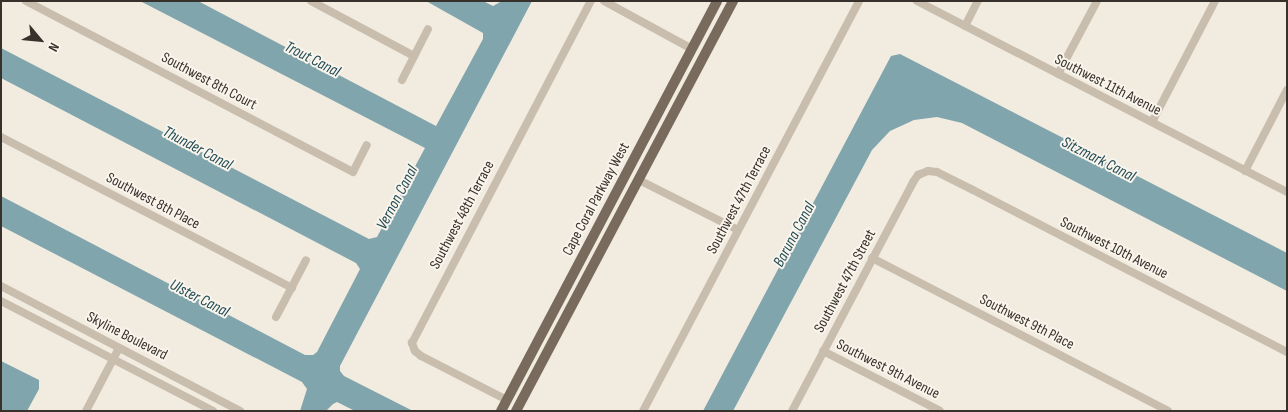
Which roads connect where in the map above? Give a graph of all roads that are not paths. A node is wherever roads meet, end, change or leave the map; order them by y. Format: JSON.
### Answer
{"nodes":[{"id":1,"x":26,"y":1,"type":"edge"},
{"id":2,"x":311,"y":1,"type":"edge"},
{"id":3,"x":591,"y":1,"type":"edge"},
{"id":4,"x":604,"y":1,"type":"edge"},
{"id":5,"x":718,"y":1,"type":"edge"},
{"id":6,"x":725,"y":1,"type":"edge"},
{"id":7,"x":733,"y":1,"type":"edge"},
{"id":8,"x":859,"y":1,"type":"edge"},
{"id":9,"x":917,"y":1,"type":"edge"},
{"id":10,"x":978,"y":1,"type":"edge"},
{"id":11,"x":1097,"y":1,"type":"edge"},
{"id":12,"x":1215,"y":1,"type":"edge"},
{"id":13,"x":966,"y":26,"type":"junction"},
{"id":14,"x":428,"y":30,"type":"dead end"},
{"id":15,"x":710,"y":45,"type":"junction"},
{"id":16,"x":692,"y":49,"type":"junction"},
{"id":17,"x":414,"y":56,"type":"junction"},
{"id":18,"x":1058,"y":74,"type":"junction"},
{"id":19,"x":402,"y":80,"type":"dead end"},
{"id":20,"x":1287,"y":90,"type":"edge"},
{"id":21,"x":1152,"y":122,"type":"junction"},
{"id":22,"x":1,"y":137,"type":"edge"},
{"id":23,"x":657,"y":144,"type":"junction"},
{"id":24,"x":367,"y":145,"type":"dead end"},
{"id":25,"x":928,"y":171,"type":"joint"},
{"id":26,"x":1245,"y":171,"type":"junction"},
{"id":27,"x":638,"y":180,"type":"junction"},
{"id":28,"x":1287,"y":192,"type":"edge"},
{"id":29,"x":738,"y":230,"type":"junction"},
{"id":30,"x":872,"y":258,"type":"junction"},
{"id":31,"x":306,"y":260,"type":"dead end"},
{"id":32,"x":1,"y":286,"type":"edge"},
{"id":33,"x":292,"y":288,"type":"junction"},
{"id":34,"x":1,"y":301,"type":"edge"},
{"id":35,"x":276,"y":317,"type":"dead end"},
{"id":36,"x":119,"y":348,"type":"junction"},
{"id":37,"x":823,"y":351,"type":"junction"},
{"id":38,"x":1287,"y":352,"type":"edge"},
{"id":39,"x":113,"y":359,"type":"junction"},
{"id":40,"x":506,"y":400,"type":"junction"},
{"id":41,"x":86,"y":411,"type":"edge"},
{"id":42,"x":212,"y":411,"type":"edge"},
{"id":43,"x":240,"y":411,"type":"edge"},
{"id":44,"x":501,"y":411,"type":"edge"},
{"id":45,"x":516,"y":411,"type":"edge"},
{"id":46,"x":643,"y":411,"type":"edge"},
{"id":47,"x":792,"y":411,"type":"edge"},
{"id":48,"x":940,"y":411,"type":"edge"},
{"id":49,"x":1168,"y":411,"type":"edge"}],
"edges":[{"from":1,"to":24,"type":"street","name":"Southwest 8th Court"},
{"from":2,"to":17,"type":"street"},
{"from":3,"to":40,"type":"street","name":"Southwest 48th Terrace"},
{"from":4,"to":16,"type":"street"},
{"from":5,"to":16,"type":"main road","name":"Cape Coral Parkway West"},
{"from":6,"to":15,"type":"main road"},
{"from":7,"to":15,"type":"main road","name":"Cape Coral Parkway West"},
{"from":8,"to":29,"type":"street","name":"Southwest 47th Terrace"},
{"from":9,"to":13,"type":"street","name":"Southwest 11th Avenue"},
{"from":10,"to":13,"type":"street"},
{"from":11,"to":18,"type":"street"},
{"from":12,"to":21,"type":"street"},
{"from":13,"to":18,"type":"street","name":"Southwest 11th Avenue"},
{"from":14,"to":17,"type":"street"},
{"from":15,"to":23,"type":"main road","name":"Cape Coral Parkway West"},
{"from":16,"to":23,"type":"main road"},
{"from":16,"to":40,"type":"main road","name":"Cape Coral Parkway West"},
{"from":17,"to":19,"type":"street"},
{"from":18,"to":21,"type":"street","name":"Southwest 11th Avenue"},
{"from":20,"to":26,"type":"street"},
{"from":21,"to":26,"type":"street","name":"Southwest 11th Avenue"},
{"from":22,"to":33,"type":"street","name":"Southwest 8th Place"},
{"from":23,"to":27,"type":"main road","name":"Cape Coral Parkway West"},
{"from":25,"to":30,"type":"street","name":"Southwest 47th Street"},
{"from":25,"to":38,"type":"street","name":"Southwest 10th Avenue"},
{"from":26,"to":28,"type":"street","name":"Southwest 11th Avenue"},
{"from":27,"to":29,"type":"street"},
{"from":27,"to":45,"type":"main road","name":"Cape Coral Parkway West"},
{"from":29,"to":46,"type":"street","name":"Southwest 47th Terrace"},
{"from":30,"to":37,"type":"street","name":"Southwest 47th Street"},
{"from":30,"to":49,"type":"street","name":"Southwest 9th Place"},
{"from":31,"to":33,"type":"street"},
{"from":32,"to":36,"type":"street","name":"Skyline Boulevard"},
{"from":33,"to":35,"type":"street"},
{"from":34,"to":39,"type":"street","name":"Skyline Boulevard"},
{"from":36,"to":39,"type":"street"},
{"from":36,"to":43,"type":"street","name":"Skyline Boulevard"},
{"from":37,"to":47,"type":"street","name":"Southwest 47th Street"},
{"from":37,"to":48,"type":"street","name":"Southwest 9th Avenue"},
{"from":39,"to":41,"type":"street"},
{"from":39,"to":42,"type":"street","name":"Skyline Boulevard"},
{"from":40,"to":44,"type":"main road","name":"Cape Coral Parkway West"}]}
